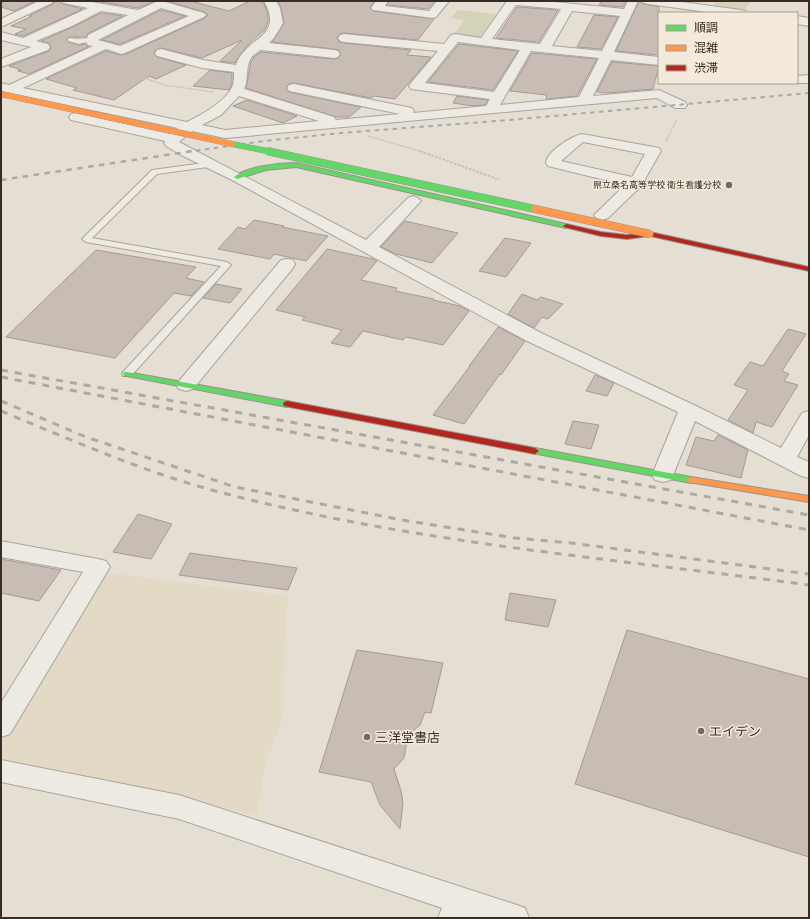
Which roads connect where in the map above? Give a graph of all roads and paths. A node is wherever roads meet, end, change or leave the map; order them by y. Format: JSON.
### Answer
{"nodes":[{"id":1,"x":48,"y":1,"type":"edge"},
{"id":2,"x":67,"y":1,"type":"edge"},
{"id":3,"x":270,"y":1,"type":"edge"},
{"id":4,"x":382,"y":1,"type":"edge"},
{"id":5,"x":443,"y":1,"type":"edge"},
{"id":6,"x":514,"y":1,"type":"edge"},
{"id":7,"x":633,"y":1,"type":"edge"},
{"id":8,"x":648,"y":1,"type":"edge"},
{"id":9,"x":99,"y":7,"type":"junction"},
{"id":10,"x":568,"y":7,"type":"junction"},
{"id":11,"x":1,"y":9,"type":"edge"},
{"id":12,"x":690,"y":10,"type":"edge"},
{"id":13,"x":724,"y":12,"type":"edge"},
{"id":14,"x":627,"y":13,"type":"junction"},
{"id":15,"x":19,"y":14,"type":"junction"},
{"id":16,"x":139,"y":14,"type":"junction"},
{"id":17,"x":798,"y":20,"type":"edge"},
{"id":18,"x":809,"y":22,"type":"edge"},
{"id":19,"x":1,"y":23,"type":"edge"},
{"id":20,"x":3,"y":37,"type":"edge"},
{"id":21,"x":70,"y":40,"type":"dead end"},
{"id":22,"x":92,"y":40,"type":"junction"},
{"id":23,"x":24,"y":42,"type":"junction"},
{"id":24,"x":484,"y":42,"type":"junction"},
{"id":25,"x":105,"y":45,"type":"junction"},
{"id":26,"x":258,"y":46,"type":"junction"},
{"id":27,"x":528,"y":46,"type":"junction"},
{"id":28,"x":447,"y":48,"type":"junction"},
{"id":29,"x":544,"y":48,"type":"junction"},
{"id":30,"x":55,"y":49,"type":"junction"},
{"id":31,"x":161,"y":52,"type":"dead end"},
{"id":32,"x":606,"y":55,"type":"junction"},
{"id":33,"x":79,"y":56,"type":"junction"},
{"id":34,"x":658,"y":61,"type":"edge"},
{"id":35,"x":1,"y":63,"type":"edge"},
{"id":36,"x":241,"y":68,"type":"junction"},
{"id":37,"x":809,"y":79,"type":"edge"},
{"id":38,"x":798,"y":80,"type":"edge"},
{"id":39,"x":294,"y":88,"type":"dead end"},
{"id":40,"x":661,"y":89,"type":"edge"},
{"id":41,"x":4,"y":90,"type":"edge"},
{"id":42,"x":234,"y":92,"type":"junction"},
{"id":43,"x":498,"y":96,"type":"junction"},
{"id":44,"x":1,"y":101,"type":"edge"},
{"id":45,"x":584,"y":101,"type":"junction"},
{"id":46,"x":680,"y":105,"type":"dead end"},
{"id":47,"x":492,"y":109,"type":"junction"},
{"id":48,"x":429,"y":115,"type":"junction"},
{"id":49,"x":339,"y":123,"type":"junction"},
{"id":50,"x":190,"y":126,"type":"junction"},
{"id":51,"x":173,"y":139,"type":"junction"},
{"id":52,"x":249,"y":162,"type":"dead end"},
{"id":53,"x":227,"y":169,"type":"junction"},
{"id":54,"x":505,"y":182,"type":"dead end"},
{"id":55,"x":636,"y":183,"type":"junction"},
{"id":56,"x":413,"y":201,"type":"dead end"},
{"id":57,"x":602,"y":215,"type":"junction"},
{"id":58,"x":650,"y":234,"type":"junction"},
{"id":59,"x":368,"y":248,"type":"junction"},
{"id":60,"x":288,"y":264,"type":"dead end"},
{"id":61,"x":809,"y":269,"type":"edge"},
{"id":62,"x":127,"y":374,"type":"joint"},
{"id":63,"x":186,"y":385,"type":"junction"},
{"id":64,"x":689,"y":410,"type":"junction"},
{"id":65,"x":809,"y":417,"type":"edge"},
{"id":66,"x":786,"y":458,"type":"junction"},
{"id":67,"x":809,"y":471,"type":"edge"},
{"id":68,"x":663,"y":475,"type":"junction"},
{"id":69,"x":809,"y":499,"type":"edge"},
{"id":70,"x":1,"y":549,"type":"edge"},
{"id":71,"x":1,"y":726,"type":"edge"},
{"id":72,"x":1,"y":771,"type":"edge"},
{"id":73,"x":457,"y":909,"type":"edge"},
{"id":74,"x":514,"y":918,"type":"edge"}],
"edges":[{"from":1,"to":15,"type":"street"},
{"from":2,"to":9,"type":"street"},
{"from":3,"to":26,"type":"street"},
{"from":4,"to":5,"type":"street"},
{"from":6,"to":10,"type":"street"},
{"from":6,"to":24,"type":"street"},
{"from":7,"to":14,"type":"street"},
{"from":8,"to":12,"type":"street"},
{"from":9,"to":16,"type":"street"},
{"from":9,"to":23,"type":"street"},
{"from":10,"to":14,"type":"street"},
{"from":10,"to":29,"type":"street"},
{"from":11,"to":15,"type":"street"},
{"from":12,"to":13,"type":"street"},
{"from":14,"to":32,"type":"street"},
{"from":15,"to":19,"type":"street"},
{"from":16,"to":22,"type":"street"},
{"from":16,"to":25,"type":"street"},
{"from":17,"to":18,"type":"street"},
{"from":20,"to":23,"type":"street"},
{"from":21,"to":22,"type":"lane"},
{"from":22,"to":25,"type":"street"},
{"from":23,"to":30,"type":"street"},
{"from":24,"to":27,"type":"street"},
{"from":24,"to":28,"type":"street"},
{"from":25,"to":33,"type":"street"},
{"from":26,"to":28,"type":"street"},
{"from":26,"to":36,"type":"street"},
{"from":27,"to":29,"type":"street"},
{"from":27,"to":43,"type":"street"},
{"from":28,"to":43,"type":"street"},
{"from":29,"to":32,"type":"street"},
{"from":30,"to":33,"type":"street"},
{"from":30,"to":35,"type":"street"},
{"from":31,"to":36,"type":"street"},
{"from":32,"to":34,"type":"street"},
{"from":32,"to":45,"type":"street"},
{"from":33,"to":41,"type":"street"},
{"from":33,"to":42,"type":"path"},
{"from":36,"to":42,"type":"street"},
{"from":37,"to":38,"type":"street"},
{"from":39,"to":48,"type":"street"},
{"from":40,"to":45,"type":"street"},
{"from":40,"to":46,"type":"street"},
{"from":41,"to":50,"type":"street"},
{"from":41,"to":58,"type":"street","bridge":true},
{"from":42,"to":49,"type":"street"},
{"from":42,"to":50,"type":"street"},
{"from":43,"to":47,"type":"street"},
{"from":44,"to":51,"type":"street"},
{"from":45,"to":47,"type":"street"},
{"from":47,"to":48,"type":"street"},
{"from":48,"to":49,"type":"street"},
{"from":49,"to":50,"type":"street"},
{"from":49,"to":54,"type":"path"},
{"from":50,"to":51,"type":"street"},
{"from":51,"to":53,"type":"street"},
{"from":52,"to":57,"type":"street"},
{"from":53,"to":58,"type":"street"},
{"from":53,"to":59,"type":"street"},
{"from":53,"to":62,"type":"lane"},
{"from":55,"to":55,"type":"street"},
{"from":55,"to":57,"type":"street"},
{"from":56,"to":59,"type":"street"},
{"from":57,"to":58,"type":"street"},
{"from":58,"to":61,"type":"street"},
{"from":59,"to":64,"type":"street"},
{"from":60,"to":63,"type":"street"},
{"from":62,"to":63,"type":"street"},
{"from":63,"to":68,"type":"street"},
{"from":64,"to":66,"type":"street"},
{"from":64,"to":68,"type":"street"},
{"from":65,"to":66,"type":"street"},
{"from":66,"to":67,"type":"street"},
{"from":68,"to":69,"type":"street"},
{"from":70,"to":71,"type":"street"},
{"from":72,"to":73,"type":"street"},
{"from":73,"to":74,"type":"street"}]}
